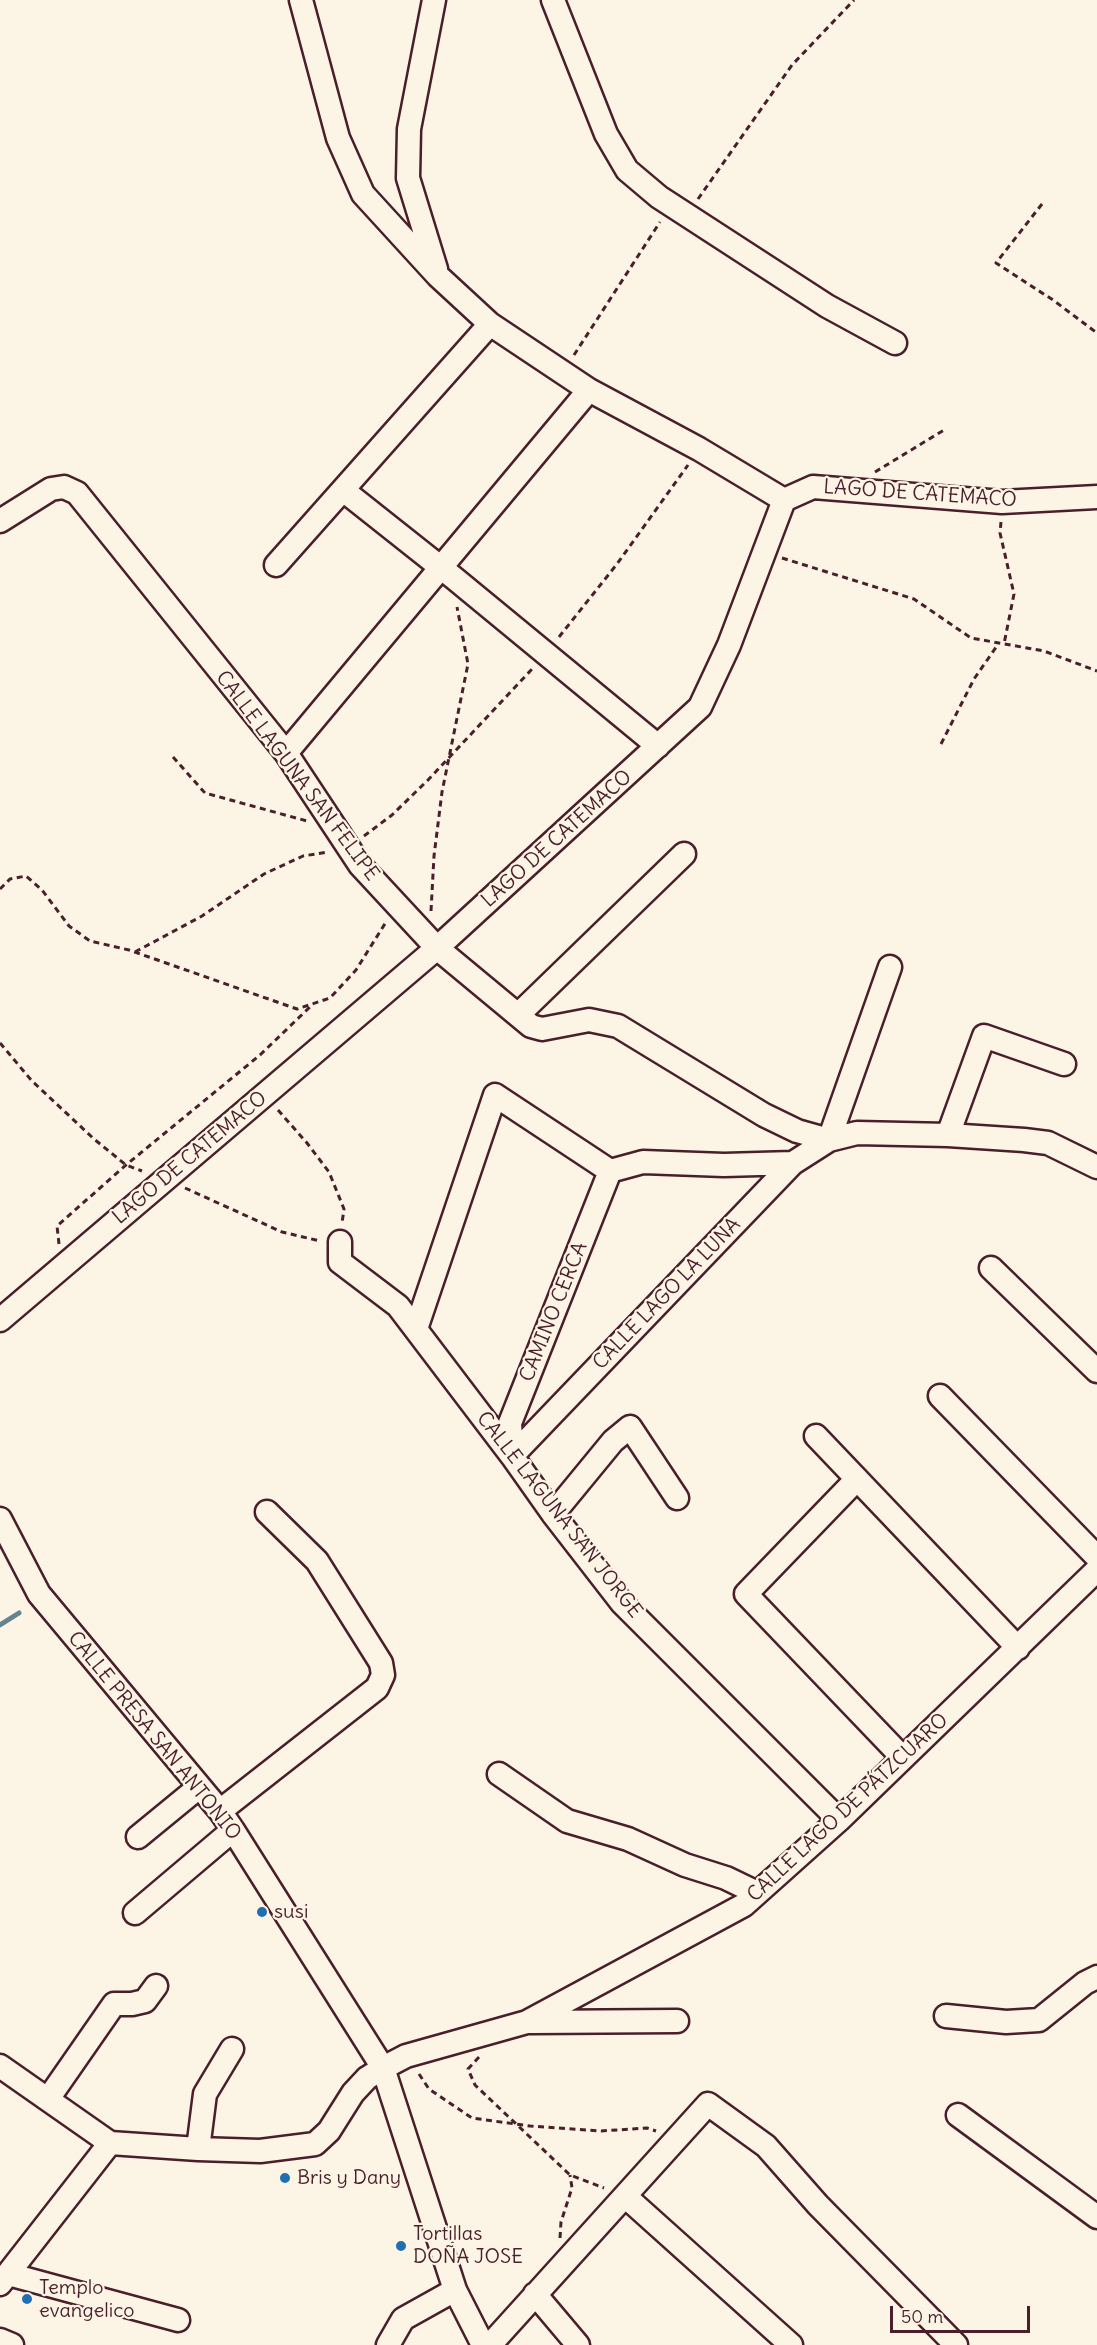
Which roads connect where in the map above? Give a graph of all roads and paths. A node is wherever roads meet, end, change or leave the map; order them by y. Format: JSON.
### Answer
{"nodes":[{"id":1,"x":301,"y":0,"type":"edge"},
{"id":2,"x":434,"y":0,"type":"edge"},
{"id":3,"x":552,"y":0,"type":"edge"},
{"id":4,"x":854,"y":0,"type":"edge"},
{"id":5,"x":1042,"y":204,"type":"dead end"},
{"id":6,"x":679,"y":210,"type":"junction"},
{"id":7,"x":438,"y":276,"type":"junction"},
{"id":8,"x":490,"y":324,"type":"junction"},
{"id":9,"x":1097,"y":333,"type":"edge"},
{"id":10,"x":895,"y":343,"type":"dead end"},
{"id":11,"x":563,"y":372,"type":"junction"},
{"id":12,"x":589,"y":390,"type":"junction"},
{"id":13,"x":944,"y":430,"type":"dead end"},
{"id":14,"x":874,"y":472,"type":"dead end"},
{"id":15,"x":343,"y":490,"type":"junction"},
{"id":16,"x":1097,"y":497,"type":"edge"},
{"id":17,"x":784,"y":500,"type":"junction"},
{"id":18,"x":1002,"y":502,"type":"junction"},
{"id":19,"x":0,"y":521,"type":"edge"},
{"id":20,"x":763,"y":552,"type":"junction"},
{"id":21,"x":276,"y":565,"type":"dead end"},
{"id":22,"x":447,"y":573,"type":"junction"},
{"id":23,"x":999,"y":643,"type":"junction"},
{"id":24,"x":1004,"y":644,"type":"junction"},
{"id":25,"x":1097,"y":671,"type":"edge"},
{"id":26,"x":941,"y":744,"type":"dead end"},
{"id":27,"x":658,"y":746,"type":"junction"},
{"id":28,"x":286,"y":753,"type":"junction"},
{"id":29,"x":173,"y":757,"type":"dead end"},
{"id":30,"x":333,"y":824,"type":"junction"},
{"id":31,"x":348,"y":847,"type":"junction"},
{"id":32,"x":684,"y":854,"type":"dead end"},
{"id":33,"x":0,"y":889,"type":"edge"},
{"id":34,"x":396,"y":903,"type":"junction"},
{"id":35,"x":434,"y":944,"type":"junction"},
{"id":36,"x":135,"y":952,"type":"junction"},
{"id":37,"x":890,"y":967,"type":"dead end"},
{"id":38,"x":315,"y":1003,"type":"junction"},
{"id":39,"x":518,"y":1015,"type":"junction"},
{"id":40,"x":1064,"y":1064,"type":"dead end"},
{"id":41,"x":948,"y":1135,"type":"junction"},
{"id":42,"x":829,"y":1140,"type":"junction"},
{"id":43,"x":793,"y":1163,"type":"junction"},
{"id":44,"x":1097,"y":1167,"type":"edge"},
{"id":45,"x":610,"y":1171,"type":"junction"},
{"id":46,"x":340,"y":1242,"type":"dead end"},
{"id":47,"x":62,"y":1267,"type":"junction"},
{"id":48,"x":991,"y":1268,"type":"dead end"},
{"id":49,"x":0,"y":1320,"type":"edge"},
{"id":50,"x":416,"y":1329,"type":"junction"},
{"id":51,"x":1097,"y":1371,"type":"edge"},
{"id":52,"x":940,"y":1396,"type":"dead end"},
{"id":53,"x":816,"y":1436,"type":"dead end"},
{"id":54,"x":512,"y":1456,"type":"junction"},
{"id":55,"x":857,"y":1479,"type":"junction"},
{"id":56,"x":677,"y":1498,"type":"dead end"},
{"id":57,"x":267,"y":1512,"type":"dead end"},
{"id":58,"x":553,"y":1514,"type":"junction"},
{"id":59,"x":0,"y":1519,"type":"edge"},
{"id":60,"x":1097,"y":1557,"type":"edge"},
{"id":61,"x":1097,"y":1570,"type":"edge"},
{"id":62,"x":1018,"y":1648,"type":"junction"},
{"id":63,"x":903,"y":1758,"type":"junction"},
{"id":64,"x":499,"y":1774,"type":"dead end"},
{"id":65,"x":200,"y":1787,"type":"junction"},
{"id":66,"x":220,"y":1811,"type":"junction"},
{"id":67,"x":839,"y":1820,"type":"junction"},
{"id":68,"x":233,"y":1830,"type":"junction"},
{"id":69,"x":138,"y":1837,"type":"dead end"},
{"id":70,"x":757,"y":1893,"type":"junction"},
{"id":71,"x":135,"y":1913,"type":"dead end"},
{"id":72,"x":1097,"y":1977,"type":"edge"},
{"id":73,"x":156,"y":1986,"type":"dead end"},
{"id":74,"x":946,"y":2016,"type":"dead end"},
{"id":75,"x":677,"y":2021,"type":"dead end"},
{"id":76,"x":527,"y":2022,"type":"junction"},
{"id":77,"x":231,"y":2049,"type":"dead end"},
{"id":78,"x":480,"y":2055,"type":"dead end"},
{"id":79,"x":406,"y":2056,"type":"junction"},
{"id":80,"x":0,"y":2066,"type":"edge"},
{"id":81,"x":383,"y":2068,"type":"junction"},
{"id":82,"x":48,"y":2099,"type":"junction"},
{"id":83,"x":958,"y":2115,"type":"dead end"},
{"id":84,"x":519,"y":2125,"type":"junction"},
{"id":85,"x":678,"y":2136,"type":"junction"},
{"id":86,"x":110,"y":2142,"type":"junction"},
{"id":87,"x":198,"y":2149,"type":"junction"},
{"id":88,"x":570,"y":2175,"type":"junction"},
{"id":89,"x":625,"y":2196,"type":"junction"},
{"id":90,"x":1097,"y":2217,"type":"edge"},
{"id":91,"x":557,"y":2269,"type":"junction"},
{"id":92,"x":4,"y":2279,"type":"edge"},
{"id":93,"x":455,"y":2290,"type":"junction"},
{"id":94,"x":535,"y":2294,"type":"junction"},
{"id":95,"x":178,"y":2320,"type":"dead end"},
{"id":96,"x":0,"y":2340,"type":"edge"},
{"id":97,"x":12,"y":2345,"type":"edge"},
{"id":98,"x":388,"y":2345,"type":"edge"},
{"id":99,"x":483,"y":2345,"type":"edge"},
{"id":100,"x":490,"y":2345,"type":"edge"},
{"id":101,"x":578,"y":2345,"type":"edge"},
{"id":102,"x":791,"y":2345,"type":"edge"},
{"id":103,"x":957,"y":2345,"type":"edge"}],
"edges":[{"from":1,"to":7,"type":"street"},
{"from":2,"to":7,"type":"street"},
{"from":3,"to":6,"type":"street"},
{"from":4,"to":6,"type":"path"},
{"from":5,"to":9,"type":"path"},
{"from":6,"to":10,"type":"street"},
{"from":6,"to":11,"type":"path"},
{"from":7,"to":8,"type":"street"},
{"from":8,"to":11,"type":"street"},
{"from":8,"to":15,"type":"street"},
{"from":11,"to":12,"type":"street"},
{"from":12,"to":17,"type":"street"},
{"from":12,"to":22,"type":"street"},
{"from":13,"to":14,"type":"path"},
{"from":15,"to":21,"type":"street"},
{"from":15,"to":22,"type":"street"},
{"from":16,"to":18,"type":"street","name":"LAGO DE CATEMACO"},
{"from":17,"to":18,"type":"street","name":"LAGO DE CATEMACO"},
{"from":17,"to":20,"type":"street","name":"LAGO DE CATEMACO"},
{"from":18,"to":24,"type":"path"},
{"from":19,"to":28,"type":"street","name":"CALLE LAGUNA SAN FELIPE"},
{"from":20,"to":23,"type":"path"},
{"from":20,"to":27,"type":"street","name":"LAGO DE CATEMACO"},
{"from":22,"to":27,"type":"street"},
{"from":22,"to":28,"type":"street"},
{"from":22,"to":35,"type":"path"},
{"from":23,"to":24,"type":"path"},
{"from":23,"to":26,"type":"path"},
{"from":24,"to":25,"type":"path"},
{"from":27,"to":35,"type":"street","name":"LAGO DE CATEMACO"},
{"from":28,"to":30,"type":"street","name":"CALLE LAGUNA SAN FELIPE"},
{"from":29,"to":30,"type":"path"},
{"from":30,"to":31,"type":"street","name":"CALLE LAGUNA SAN FELIPE"},
{"from":31,"to":34,"type":"street","name":"CALLE LAGUNA SAN FELIPE"},
{"from":31,"to":36,"type":"path"},
{"from":32,"to":39,"type":"street"},
{"from":33,"to":36,"type":"path"},
{"from":34,"to":35,"type":"street","name":"CALLE LAGUNA SAN FELIPE"},
{"from":34,"to":38,"type":"path"},
{"from":35,"to":39,"type":"street","name":"CALLE LAGUNA SAN FELIPE"},
{"from":35,"to":47,"type":"street","name":"LAGO DE CATEMACO"},
{"from":36,"to":38,"type":"path"},
{"from":37,"to":42,"type":"street"},
{"from":38,"to":47,"type":"path"},
{"from":39,"to":42,"type":"street","name":"CALLE LAGUNA SAN FELIPE"},
{"from":40,"to":41,"type":"street"},
{"from":41,"to":42,"type":"street","name":"CALLE LAGUNA SAN FELIPE"},
{"from":41,"to":44,"type":"street","name":"CALLE LAGUNA SAN FELIPE"},
{"from":42,"to":43,"type":"street","name":"CALLE LAGO LA LUNA"},
{"from":43,"to":45,"type":"street"},
{"from":43,"to":54,"type":"street","name":"CALLE LAGO LA LUNA"},
{"from":45,"to":50,"type":"street"},
{"from":45,"to":54,"type":"street","name":"CAMINO CERCA"},
{"from":46,"to":50,"type":"street","name":"CALLE LAGUNA SAN JORGE"},
{"from":47,"to":49,"type":"street","name":"LAGO DE CATEMACO"},
{"from":48,"to":51,"type":"street"},
{"from":50,"to":54,"type":"street","name":"CALLE LAGUNA SAN JORGE"},
{"from":52,"to":60,"type":"street"},
{"from":53,"to":55,"type":"street"},
{"from":54,"to":58,"type":"street","name":"CALLE LAGUNA SAN JORGE"},
{"from":55,"to":62,"type":"street"},
{"from":55,"to":63,"type":"street"},
{"from":56,"to":58,"type":"street"},
{"from":57,"to":66,"type":"street"},
{"from":58,"to":67,"type":"street","name":"CALLE LAGUNA SAN JORGE"},
{"from":59,"to":65,"type":"street","name":"CALLE PRESA SAN ANTONIO"},
{"from":61,"to":62,"type":"street","name":"CALLE LAGO DE PÁTZCUARO"},
{"from":62,"to":63,"type":"street","name":"CALLE LAGO DE PÁTZCUARO"},
{"from":63,"to":67,"type":"street","name":"CALLE LAGO DE PÁTZCUARO"},
{"from":64,"to":70,"type":"street"},
{"from":65,"to":66,"type":"street","name":"CALLE PRESA SAN ANTONIO"},
{"from":65,"to":69,"type":"street"},
{"from":66,"to":68,"type":"street","name":"CALLE PRESA SAN ANTONIO"},
{"from":67,"to":70,"type":"street","name":"CALLE LAGO DE PÁTZCUARO"},
{"from":68,"to":71,"type":"street"},
{"from":68,"to":81,"type":"street","name":"CALLE PRESA SAN ANTONIO"},
{"from":70,"to":76,"type":"street","name":"CALLE LAGO DE PÁTZCUARO"},
{"from":72,"to":74,"type":"street"},
{"from":73,"to":82,"type":"street"},
{"from":75,"to":76,"type":"street"},
{"from":76,"to":79,"type":"street","name":"CALLE LAGO DE PÁTZCUARO"},
{"from":77,"to":87,"type":"street"},
{"from":78,"to":84,"type":"path"},
{"from":79,"to":81,"type":"street","name":"CALLE LAGO DE PÁTZCUARO"},
{"from":79,"to":84,"type":"path"},
{"from":80,"to":82,"type":"street"},
{"from":81,"to":87,"type":"street","name":"CALLE LAGO DE PÁTZCUARO"},
{"from":81,"to":93,"type":"street","name":"CALLE PRESA SAN ANTONIO"},
{"from":82,"to":86,"type":"street"},
{"from":83,"to":90,"type":"street"},
{"from":84,"to":85,"type":"path"},
{"from":84,"to":88,"type":"path"},
{"from":85,"to":89,"type":"street"},
{"from":85,"to":103,"type":"street"},
{"from":86,"to":87,"type":"street","name":"CALLE LAGO DE PÁTZCUARO"},
{"from":86,"to":92,"type":"street"},
{"from":88,"to":89,"type":"path"},
{"from":88,"to":91,"type":"path"},
{"from":89,"to":91,"type":"street"},
{"from":89,"to":102,"type":"street"},
{"from":91,"to":94,"type":"street"},
{"from":92,"to":95,"type":"street"},
{"from":93,"to":98,"type":"street"},
{"from":93,"to":99,"type":"street","name":"CALLE PRESA SAN ANTONIO"},
{"from":94,"to":100,"type":"street"},
{"from":94,"to":101,"type":"street"},
{"from":96,"to":97,"type":"street"}]}
